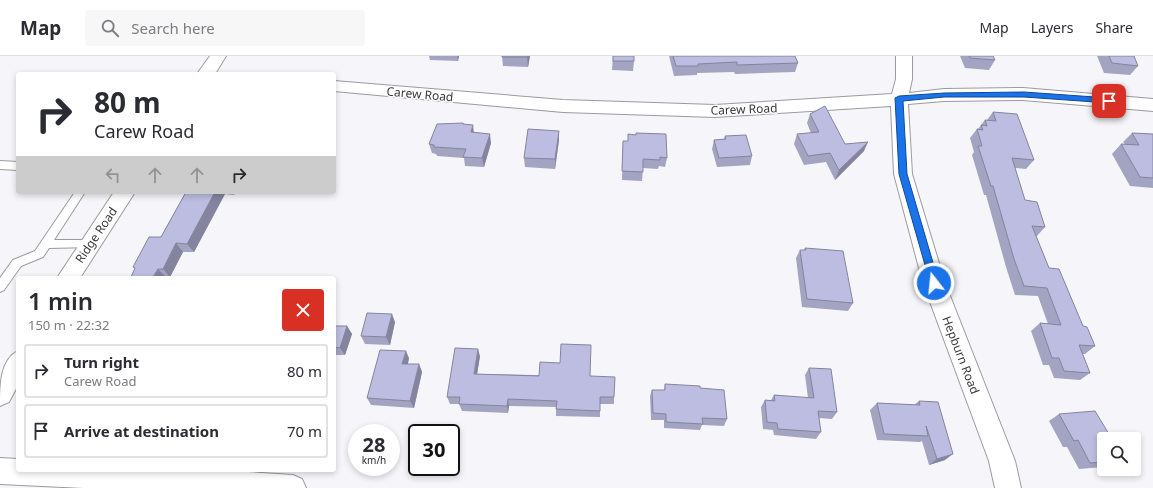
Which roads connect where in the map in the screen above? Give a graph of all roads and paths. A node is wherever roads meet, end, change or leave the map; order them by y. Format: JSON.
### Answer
{"nodes":[{"id":1,"x":218,"y":56,"type":"edge"},
{"id":2,"x":904,"y":56,"type":"edge"},
{"id":3,"x":207,"y":72,"type":"edge"},
{"id":4,"x":336,"y":86,"type":"edge"},
{"id":5,"x":899,"y":98,"type":"junction"},
{"id":6,"x":1153,"y":105,"type":"edge"},
{"id":7,"x":0,"y":165,"type":"edge"},
{"id":8,"x":16,"y":166,"type":"edge"},
{"id":9,"x":79,"y":194,"type":"edge"},
{"id":10,"x":123,"y":194,"type":"edge"},
{"id":11,"x":46,"y":244,"type":"junction"},
{"id":12,"x":89,"y":244,"type":"junction"},
{"id":13,"x":69,"y":276,"type":"edge"},
{"id":14,"x":0,"y":287,"type":"edge"},
{"id":15,"x":16,"y":366,"type":"edge"},
{"id":16,"x":0,"y":394,"type":"edge"},
{"id":17,"x":0,"y":471,"type":"edge"},
{"id":18,"x":16,"y":472,"type":"edge"},
{"id":19,"x":20,"y":472,"type":"edge"},
{"id":20,"x":293,"y":488,"type":"edge"},
{"id":21,"x":1008,"y":488,"type":"edge"}],
"edges":[{"from":1,"to":3,"type":"main road"},
{"from":2,"to":5,"type":"street","name":"Hepburn Road"},
{"from":4,"to":5,"type":"street","name":"Carew Road"},
{"from":5,"to":6,"type":"street","name":"Carew Road"},
{"from":5,"to":21,"type":"street","name":"Hepburn Road"},
{"from":7,"to":8,"type":"lane"},
{"from":9,"to":11,"type":"lane"},
{"from":10,"to":12,"type":"main road","name":"Ridge Road"},
{"from":11,"to":12,"type":"lane"},
{"from":11,"to":14,"type":"lane"},
{"from":12,"to":13,"type":"main road","name":"Ridge Road"},
{"from":15,"to":16,"type":"main road"},
{"from":17,"to":18,"type":"street"},
{"from":19,"to":20,"type":"street"}]}
